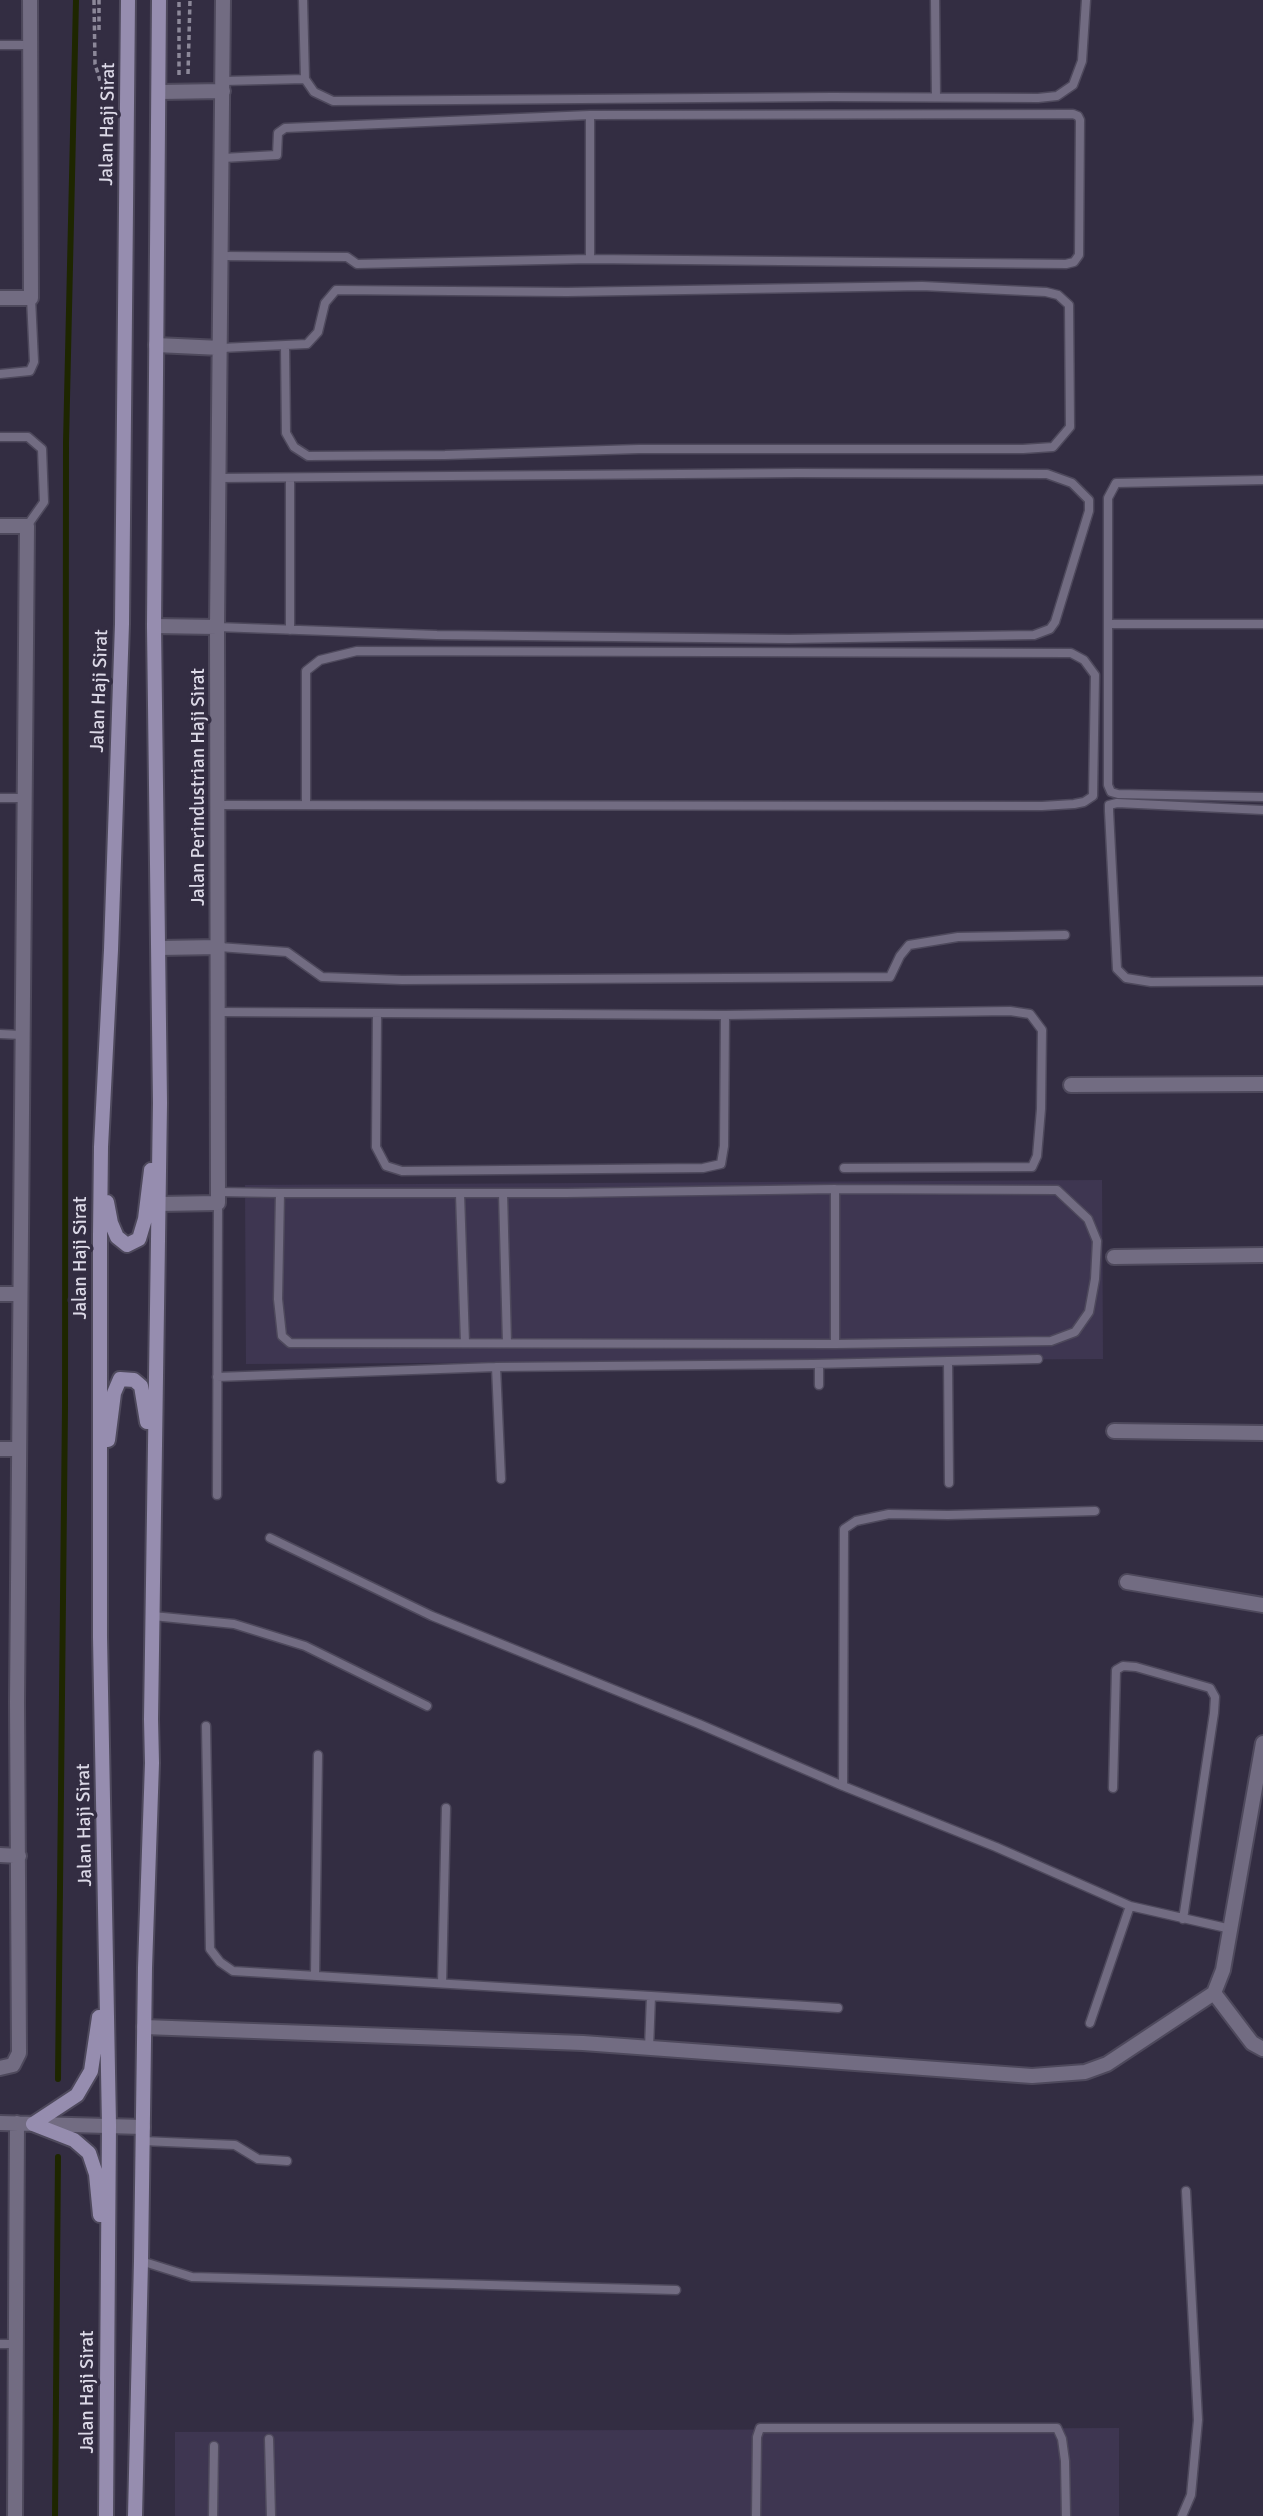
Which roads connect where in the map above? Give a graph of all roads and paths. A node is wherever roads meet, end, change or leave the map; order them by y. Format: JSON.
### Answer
{"nodes":[{"id":1,"x":30,"y":0,"type":"edge"},
{"id":2,"x":96,"y":0,"type":"edge"},
{"id":3,"x":128,"y":0,"type":"edge"},
{"id":4,"x":159,"y":0,"type":"edge"},
{"id":5,"x":179,"y":0,"type":"edge"},
{"id":6,"x":190,"y":0,"type":"edge"},
{"id":7,"x":223,"y":0,"type":"edge"},
{"id":8,"x":303,"y":0,"type":"edge"},
{"id":9,"x":935,"y":0,"type":"edge"},
{"id":10,"x":1086,"y":0,"type":"edge"},
{"id":11,"x":99,"y":30,"type":"dead end"},
{"id":12,"x":0,"y":45,"type":"edge"},
{"id":13,"x":29,"y":45,"type":"junction"},
{"id":14,"x":305,"y":79,"type":"junction"},
{"id":15,"x":223,"y":86,"type":"junction"},
{"id":16,"x":127,"y":90,"type":"junction"},
{"id":17,"x":160,"y":92,"type":"junction"},
{"id":18,"x":936,"y":97,"type":"junction"},
{"id":19,"x":590,"y":115,"type":"junction"},
{"id":20,"x":223,"y":158,"type":"junction"},
{"id":21,"x":222,"y":256,"type":"junction"},
{"id":22,"x":590,"y":259,"type":"junction"},
{"id":23,"x":0,"y":298,"type":"edge"},
{"id":24,"x":31,"y":298,"type":"junction"},
{"id":25,"x":156,"y":345,"type":"junction"},
{"id":26,"x":285,"y":346,"type":"junction"},
{"id":27,"x":221,"y":348,"type":"junction"},
{"id":28,"x":0,"y":374,"type":"edge"},
{"id":29,"x":0,"y":437,"type":"edge"},
{"id":30,"x":219,"y":478,"type":"junction"},
{"id":31,"x":290,"y":478,"type":"junction"},
{"id":32,"x":1263,"y":480,"type":"edge"},
{"id":33,"x":0,"y":526,"type":"edge"},
{"id":34,"x":27,"y":526,"type":"junction"},
{"id":35,"x":1110,"y":624,"type":"junction"},
{"id":36,"x":1263,"y":624,"type":"edge"},
{"id":37,"x":154,"y":626,"type":"junction"},
{"id":38,"x":217,"y":627,"type":"junction"},
{"id":39,"x":290,"y":630,"type":"junction"},
{"id":40,"x":1263,"y":797,"type":"edge"},
{"id":41,"x":0,"y":798,"type":"edge"},
{"id":42,"x":24,"y":798,"type":"junction"},
{"id":43,"x":306,"y":804,"type":"junction"},
{"id":44,"x":218,"y":805,"type":"junction"},
{"id":45,"x":1263,"y":810,"type":"edge"},
{"id":46,"x":1065,"y":935,"type":"dead end"},
{"id":47,"x":219,"y":947,"type":"junction"},
{"id":48,"x":159,"y":948,"type":"junction"},
{"id":49,"x":1263,"y":981,"type":"edge"},
{"id":50,"x":219,"y":1012,"type":"junction"},
{"id":51,"x":377,"y":1013,"type":"junction"},
{"id":52,"x":725,"y":1015,"type":"junction"},
{"id":53,"x":0,"y":1034,"type":"edge"},
{"id":54,"x":22,"y":1035,"type":"junction"},
{"id":55,"x":1263,"y":1084,"type":"edge"},
{"id":56,"x":1071,"y":1085,"type":"dead end"},
{"id":57,"x":160,"y":1103,"type":"junction"},
{"id":58,"x":101,"y":1147,"type":"junction"},
{"id":59,"x":844,"y":1168,"type":"dead end"},
{"id":60,"x":835,"y":1189,"type":"junction"},
{"id":61,"x":280,"y":1193,"type":"junction"},
{"id":62,"x":460,"y":1194,"type":"junction"},
{"id":63,"x":503,"y":1194,"type":"junction"},
{"id":64,"x":218,"y":1197,"type":"junction"},
{"id":65,"x":159,"y":1204,"type":"junction"},
{"id":66,"x":1263,"y":1255,"type":"edge"},
{"id":67,"x":1114,"y":1257,"type":"dead end"},
{"id":68,"x":0,"y":1294,"type":"edge"},
{"id":69,"x":20,"y":1294,"type":"junction"},
{"id":70,"x":465,"y":1343,"type":"junction"},
{"id":71,"x":506,"y":1343,"type":"junction"},
{"id":72,"x":835,"y":1344,"type":"junction"},
{"id":73,"x":1038,"y":1359,"type":"dead end"},
{"id":74,"x":948,"y":1361,"type":"junction"},
{"id":75,"x":819,"y":1364,"type":"junction"},
{"id":76,"x":496,"y":1367,"type":"junction"},
{"id":77,"x":217,"y":1377,"type":"junction"},
{"id":78,"x":820,"y":1385,"type":"dead end"},
{"id":79,"x":1114,"y":1431,"type":"dead end"},
{"id":80,"x":1263,"y":1433,"type":"edge"},
{"id":81,"x":0,"y":1449,"type":"edge"},
{"id":82,"x":19,"y":1449,"type":"junction"},
{"id":83,"x":501,"y":1479,"type":"dead end"},
{"id":84,"x":949,"y":1483,"type":"dead end"},
{"id":85,"x":154,"y":1493,"type":"junction"},
{"id":86,"x":216,"y":1495,"type":"dead end"},
{"id":87,"x":100,"y":1501,"type":"junction"},
{"id":88,"x":1095,"y":1511,"type":"dead end"},
{"id":89,"x":270,"y":1538,"type":"dead end"},
{"id":90,"x":1127,"y":1582,"type":"dead end"},
{"id":91,"x":1263,"y":1605,"type":"edge"},
{"id":92,"x":153,"y":1616,"type":"junction"},
{"id":93,"x":0,"y":1700,"type":"edge"},
{"id":94,"x":17,"y":1701,"type":"junction"},
{"id":95,"x":427,"y":1706,"type":"dead end"},
{"id":96,"x":206,"y":1726,"type":"dead end"},
{"id":97,"x":1263,"y":1743,"type":"edge"},
{"id":98,"x":318,"y":1755,"type":"dead end"},
{"id":99,"x":844,"y":1786,"type":"junction"},
{"id":100,"x":1112,"y":1788,"type":"dead end"},
{"id":101,"x":446,"y":1808,"type":"dead end"},
{"id":102,"x":0,"y":1855,"type":"edge"},
{"id":103,"x":19,"y":1856,"type":"junction"},
{"id":104,"x":1130,"y":1906,"type":"junction"},
{"id":105,"x":106,"y":1909,"type":"junction"},
{"id":106,"x":1184,"y":1919,"type":"junction"},
{"id":107,"x":1231,"y":1929,"type":"junction"},
{"id":108,"x":315,"y":1975,"type":"junction"},
{"id":109,"x":442,"y":1983,"type":"junction"},
{"id":110,"x":1214,"y":1993,"type":"junction"},
{"id":111,"x":651,"y":1996,"type":"junction"},
{"id":112,"x":838,"y":2008,"type":"dead end"},
{"id":113,"x":1090,"y":2023,"type":"dead end"},
{"id":114,"x":144,"y":2027,"type":"junction"},
{"id":115,"x":649,"y":2048,"type":"junction"},
{"id":116,"x":1263,"y":2049,"type":"edge"},
{"id":117,"x":0,"y":2068,"type":"edge"},
{"id":118,"x":0,"y":2123,"type":"edge"},
{"id":119,"x":17,"y":2123,"type":"junction"},
{"id":120,"x":33,"y":2123,"type":"junction"},
{"id":121,"x":109,"y":2126,"type":"junction"},
{"id":122,"x":143,"y":2134,"type":"junction"},
{"id":123,"x":287,"y":2161,"type":"dead end"},
{"id":124,"x":1186,"y":2191,"type":"dead end"},
{"id":125,"x":141,"y":2261,"type":"junction"},
{"id":126,"x":676,"y":2290,"type":"dead end"},
{"id":127,"x":0,"y":2344,"type":"edge"},
{"id":128,"x":16,"y":2344,"type":"junction"},
{"id":129,"x":107,"y":2361,"type":"junction"},
{"id":130,"x":269,"y":2440,"type":"dead end"},
{"id":131,"x":214,"y":2446,"type":"dead end"},
{"id":132,"x":15,"y":2516,"type":"edge"},
{"id":133,"x":106,"y":2516,"type":"edge"},
{"id":134,"x":135,"y":2516,"type":"edge"},
{"id":135,"x":213,"y":2516,"type":"edge"},
{"id":136,"x":271,"y":2516,"type":"edge"},
{"id":137,"x":756,"y":2516,"type":"edge"},
{"id":138,"x":1066,"y":2516,"type":"edge"},
{"id":139,"x":1182,"y":2516,"type":"edge"}],
"edges":[{"from":1,"to":13,"type":"street"},
{"from":2,"to":11,"type":"path"},
{"from":2,"to":16,"type":"path"},
{"from":3,"to":16,"type":"main road","name":"Jalan Haji Sirat"},
{"from":4,"to":17,"type":"main road"},
{"from":5,"to":6,"type":"path"},
{"from":7,"to":15,"type":"street","name":"Jalan Perindustrian Haji Sirat"},
{"from":8,"to":14,"type":"lane"},
{"from":9,"to":18,"type":"lane"},
{"from":10,"to":18,"type":"lane"},
{"from":12,"to":13,"type":"lane"},
{"from":13,"to":24,"type":"street"},
{"from":14,"to":15,"type":"lane"},
{"from":14,"to":18,"type":"lane"},
{"from":15,"to":17,"type":"street"},
{"from":15,"to":20,"type":"street","name":"Jalan Perindustrian Haji Sirat"},
{"from":16,"to":58,"type":"main road","name":"Jalan Haji Sirat"},
{"from":17,"to":25,"type":"main road"},
{"from":19,"to":20,"type":"lane"},
{"from":19,"to":22,"type":"lane"},
{"from":19,"to":22,"type":"lane"},
{"from":20,"to":21,"type":"street","name":"Jalan Perindustrian Haji Sirat"},
{"from":21,"to":22,"type":"lane"},
{"from":21,"to":27,"type":"street","name":"Jalan Perindustrian Haji Sirat"},
{"from":23,"to":24,"type":"street"},
{"from":24,"to":28,"type":"lane"},
{"from":25,"to":27,"type":"street"},
{"from":25,"to":37,"type":"main road"},
{"from":26,"to":26,"type":"lane"},
{"from":26,"to":27,"type":"lane"},
{"from":27,"to":30,"type":"street","name":"Jalan Perindustrian Haji Sirat"},
{"from":29,"to":34,"type":"lane"},
{"from":30,"to":31,"type":"lane"},
{"from":30,"to":38,"type":"street","name":"Jalan Perindustrian Haji Sirat"},
{"from":31,"to":39,"type":"lane"},
{"from":31,"to":39,"type":"lane"},
{"from":32,"to":35,"type":"lane"},
{"from":33,"to":34,"type":"street"},
{"from":34,"to":42,"type":"street"},
{"from":35,"to":36,"type":"lane"},
{"from":35,"to":40,"type":"lane"},
{"from":37,"to":38,"type":"street"},
{"from":37,"to":48,"type":"main road"},
{"from":38,"to":39,"type":"lane"},
{"from":38,"to":44,"type":"street","name":"Jalan Perindustrian Haji Sirat"},
{"from":41,"to":42,"type":"lane"},
{"from":42,"to":54,"type":"street"},
{"from":43,"to":43,"type":"lane"},
{"from":43,"to":44,"type":"lane"},
{"from":44,"to":47,"type":"street","name":"Jalan Perindustrian Haji Sirat"},
{"from":45,"to":49,"type":"lane"},
{"from":46,"to":47,"type":"lane"},
{"from":47,"to":48,"type":"street"},
{"from":47,"to":50,"type":"street","name":"Jalan Perindustrian Haji Sirat"},
{"from":48,"to":57,"type":"main road"},
{"from":50,"to":51,"type":"lane"},
{"from":50,"to":64,"type":"street","name":"Jalan Perindustrian Haji Sirat"},
{"from":51,"to":52,"type":"lane"},
{"from":51,"to":52,"type":"lane"},
{"from":52,"to":59,"type":"lane"},
{"from":53,"to":54,"type":"lane"},
{"from":54,"to":69,"type":"street"},
{"from":55,"to":56,"type":"street"},
{"from":57,"to":58,"type":"main road"},
{"from":57,"to":65,"type":"main road"},
{"from":58,"to":87,"type":"main road","name":"Jalan Haji Sirat"},
{"from":60,"to":63,"type":"lane"},
{"from":60,"to":72,"type":"lane"},
{"from":60,"to":72,"type":"lane"},
{"from":61,"to":62,"type":"lane"},
{"from":61,"to":64,"type":"lane"},
{"from":61,"to":70,"type":"lane"},
{"from":62,"to":63,"type":"lane"},
{"from":62,"to":70,"type":"lane"},
{"from":63,"to":71,"type":"lane"},
{"from":64,"to":65,"type":"street"},
{"from":64,"to":77,"type":"lane"},
{"from":65,"to":85,"type":"main road"},
{"from":66,"to":67,"type":"street"},
{"from":68,"to":69,"type":"street"},
{"from":69,"to":82,"type":"street"},
{"from":70,"to":71,"type":"lane"},
{"from":71,"to":72,"type":"lane"},
{"from":73,"to":74,"type":"lane"},
{"from":74,"to":75,"type":"lane"},
{"from":74,"to":84,"type":"lane"},
{"from":75,"to":76,"type":"lane"},
{"from":75,"to":78,"type":"lane"},
{"from":76,"to":77,"type":"lane"},
{"from":76,"to":83,"type":"lane"},
{"from":77,"to":86,"type":"lane"},
{"from":79,"to":80,"type":"street"},
{"from":81,"to":82,"type":"street"},
{"from":82,"to":94,"type":"street"},
{"from":85,"to":87,"type":"main road"},
{"from":85,"to":92,"type":"main road"},
{"from":87,"to":105,"type":"main road","name":"Jalan Haji Sirat"},
{"from":88,"to":99,"type":"lane"},
{"from":89,"to":99,"type":"lane"},
{"from":90,"to":91,"type":"street"},
{"from":92,"to":95,"type":"lane"},
{"from":92,"to":114,"type":"main road"},
{"from":93,"to":94,"type":"street"},
{"from":94,"to":103,"type":"street"},
{"from":96,"to":108,"type":"lane"},
{"from":97,"to":107,"type":"street"},
{"from":98,"to":108,"type":"lane"},
{"from":99,"to":104,"type":"lane"},
{"from":100,"to":106,"type":"lane"},
{"from":101,"to":109,"type":"lane"},
{"from":102,"to":103,"type":"street"},
{"from":103,"to":117,"type":"street"},
{"from":104,"to":106,"type":"lane"},
{"from":104,"to":113,"type":"lane"},
{"from":105,"to":120,"type":"main road"},
{"from":105,"to":121,"type":"main road","name":"Jalan Haji Sirat"},
{"from":106,"to":107,"type":"lane"},
{"from":107,"to":110,"type":"street"},
{"from":108,"to":109,"type":"lane"},
{"from":109,"to":111,"type":"lane"},
{"from":110,"to":115,"type":"street"},
{"from":110,"to":116,"type":"street"},
{"from":111,"to":112,"type":"lane"},
{"from":111,"to":115,"type":"lane"},
{"from":114,"to":115,"type":"street"},
{"from":114,"to":122,"type":"main road"},
{"from":118,"to":119,"type":"street"},
{"from":119,"to":120,"type":"street"},
{"from":119,"to":128,"type":"street"},
{"from":120,"to":121,"type":"street"},
{"from":120,"to":129,"type":"main road"},
{"from":121,"to":122,"type":"street"},
{"from":121,"to":129,"type":"main road","name":"Jalan Haji Sirat"},
{"from":122,"to":123,"type":"lane"},
{"from":122,"to":125,"type":"main road"},
{"from":124,"to":139,"type":"lane"},
{"from":125,"to":126,"type":"lane"},
{"from":125,"to":134,"type":"main road"},
{"from":127,"to":128,"type":"lane"},
{"from":128,"to":132,"type":"street"},
{"from":129,"to":133,"type":"main road","name":"Jalan Haji Sirat"},
{"from":130,"to":136,"type":"lane"},
{"from":131,"to":135,"type":"lane"},
{"from":137,"to":138,"type":"lane"}]}
